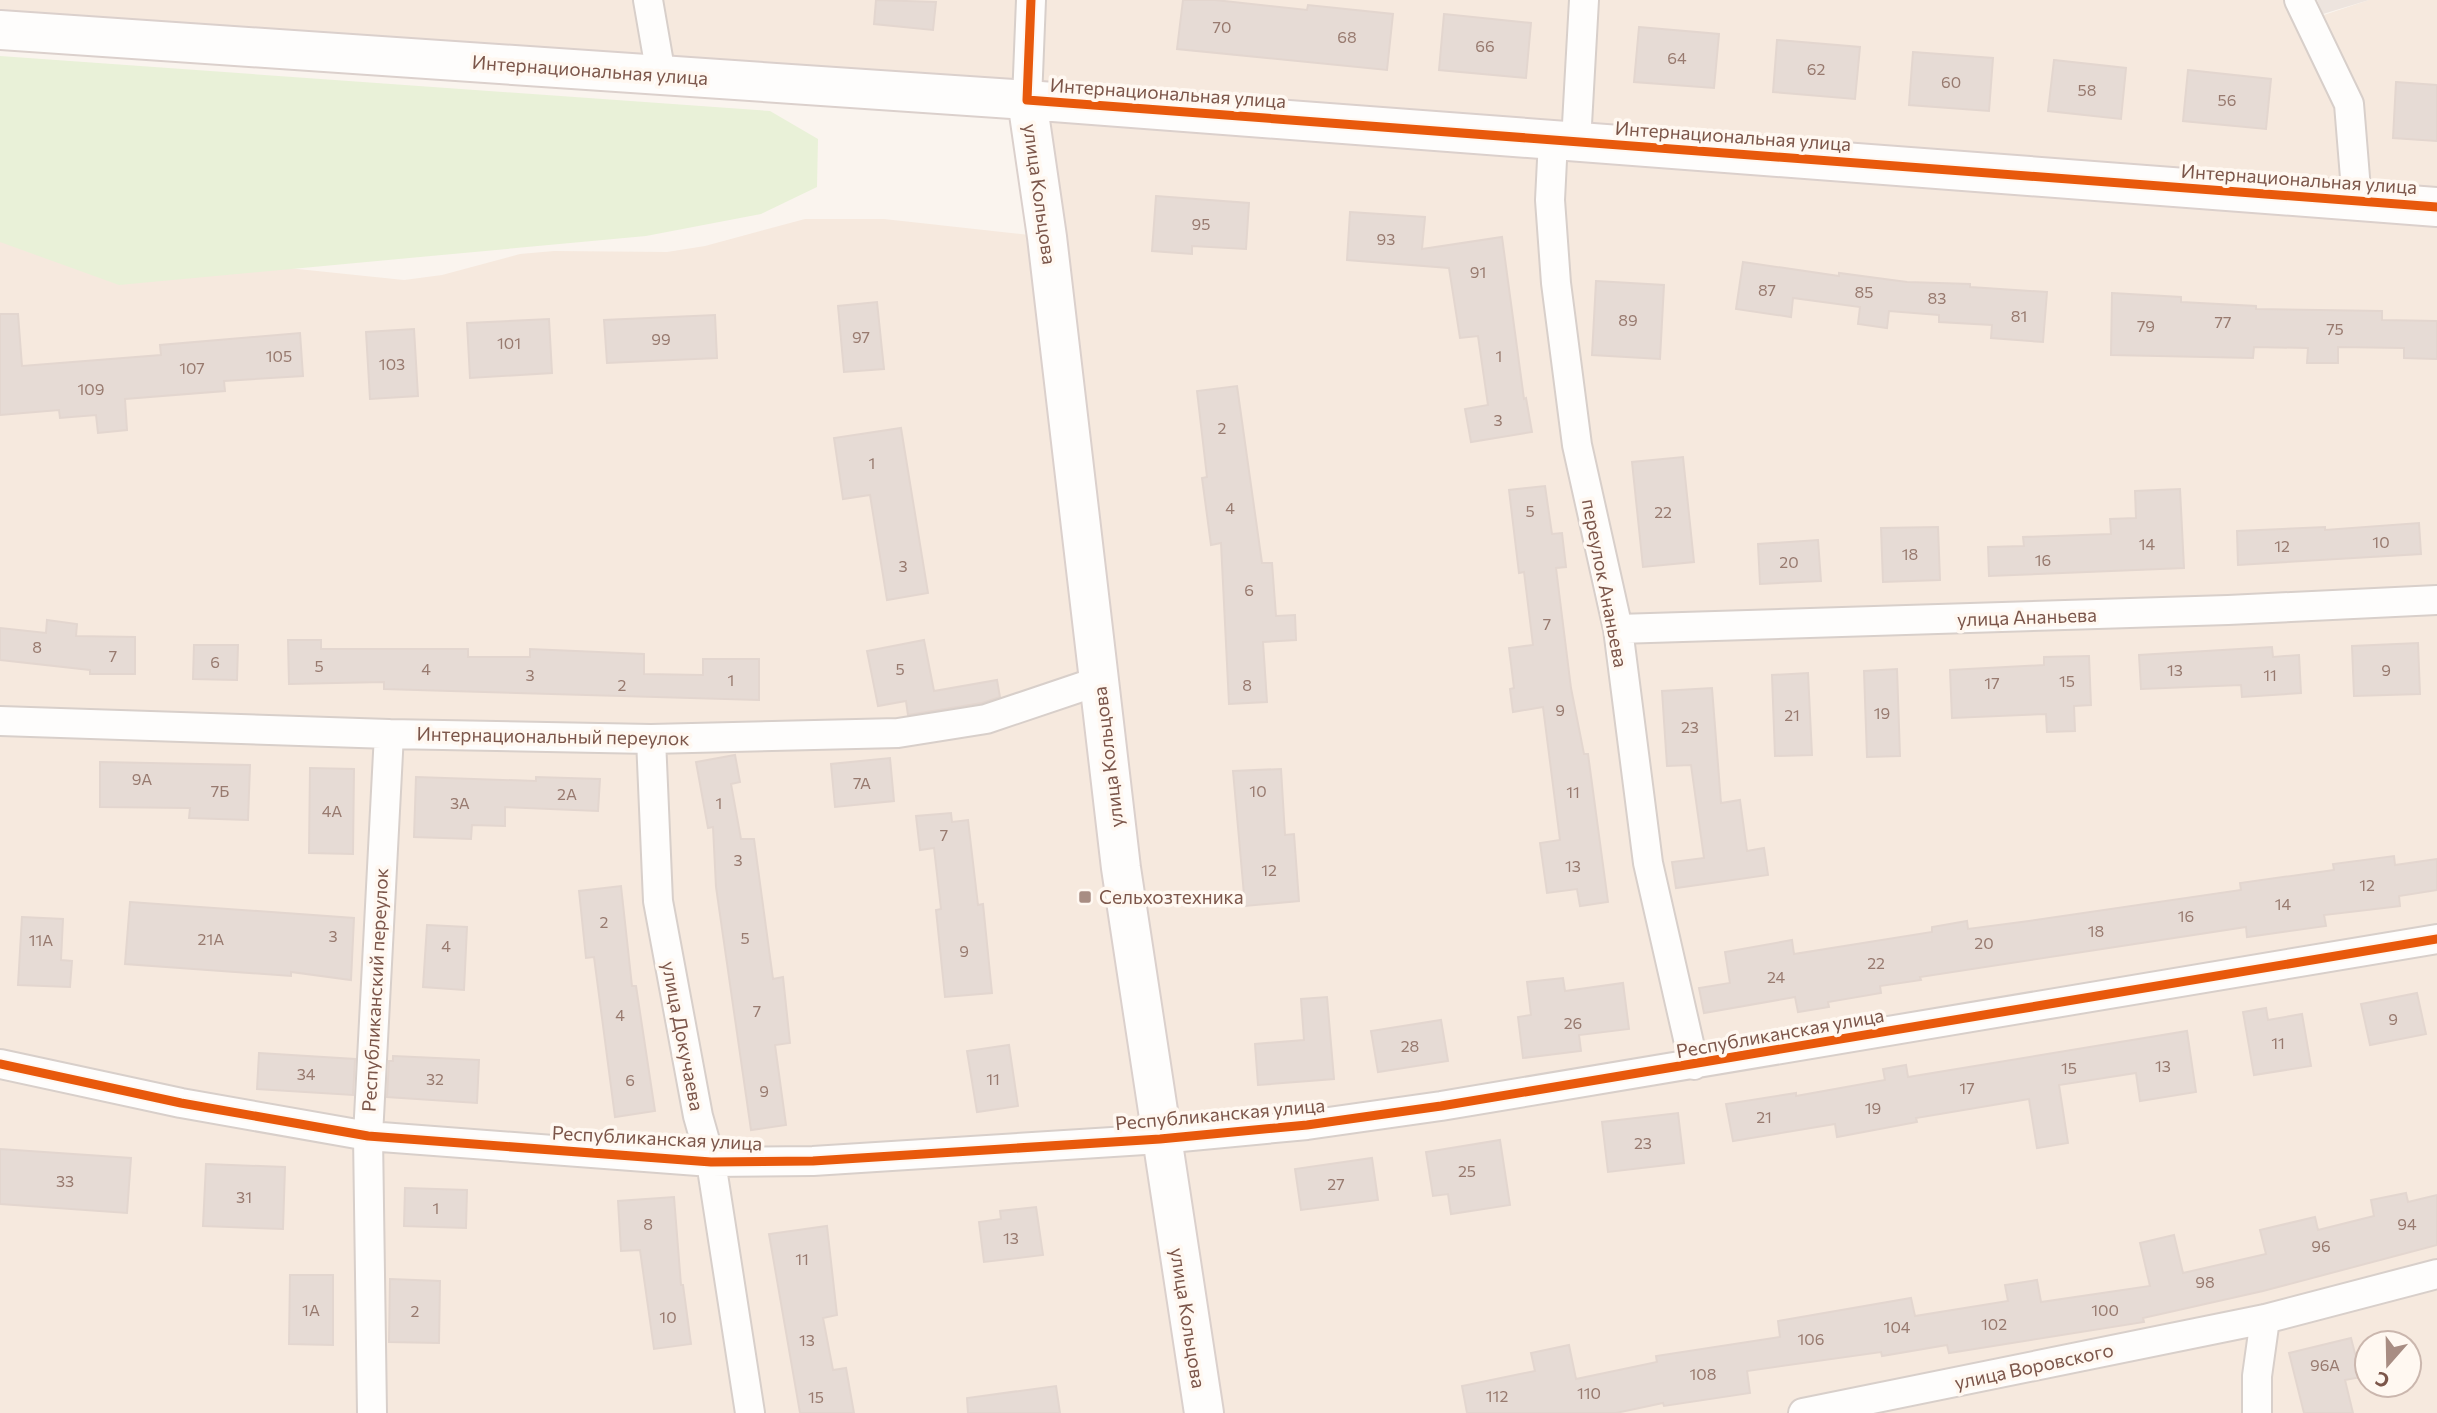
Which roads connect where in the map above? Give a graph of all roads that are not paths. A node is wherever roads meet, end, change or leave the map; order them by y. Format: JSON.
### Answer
{"nodes":[{"id":1,"x":648,"y":0,"type":"edge"},
{"id":2,"x":1031,"y":0,"type":"edge"},
{"id":3,"x":1584,"y":0,"type":"edge"},
{"id":4,"x":2299,"y":0,"type":"edge"},
{"id":5,"x":0,"y":30,"type":"edge"},
{"id":6,"x":661,"y":75,"type":"junction"},
{"id":7,"x":1027,"y":100,"type":"junction"},
{"id":8,"x":1565,"y":141,"type":"junction"},
{"id":9,"x":2357,"y":202,"type":"junction"},
{"id":10,"x":2437,"y":207,"type":"edge"},
{"id":11,"x":2437,"y":600,"type":"edge"},
{"id":12,"x":1618,"y":629,"type":"junction"},
{"id":13,"x":1098,"y":681,"type":"junction"},
{"id":14,"x":0,"y":721,"type":"edge"},
{"id":15,"x":389,"y":734,"type":"junction"},
{"id":16,"x":651,"y":739,"type":"junction"},
{"id":17,"x":2437,"y":939,"type":"edge"},
{"id":18,"x":0,"y":1064,"type":"edge"},
{"id":19,"x":1694,"y":1065,"type":"junction"},
{"id":20,"x":368,"y":1136,"type":"junction"},
{"id":21,"x":1160,"y":1139,"type":"junction"},
{"id":22,"x":712,"y":1162,"type":"junction"},
{"id":23,"x":2437,"y":1274,"type":"edge"},
{"id":24,"x":2265,"y":1319,"type":"junction"},
{"id":25,"x":372,"y":1413,"type":"edge"},
{"id":26,"x":750,"y":1413,"type":"edge"},
{"id":27,"x":1204,"y":1413,"type":"edge"},
{"id":28,"x":1803,"y":1413,"type":"edge"},
{"id":29,"x":2257,"y":1413,"type":"edge"}],
"edges":[{"from":1,"to":6,"type":"street"},
{"from":2,"to":7,"type":"street"},
{"from":3,"to":8,"type":"street","name":"переулок Ананьева"},
{"from":4,"to":9,"type":"street"},
{"from":5,"to":6,"type":"main road","name":"Интернациональная улица"},
{"from":6,"to":7,"type":"main road","name":"Интернациональная улица"},
{"from":7,"to":8,"type":"main road","name":"Интернациональная улица"},
{"from":7,"to":13,"type":"main road","name":"улица Кольцова"},
{"from":8,"to":9,"type":"main road","name":"Интернациональная улица"},
{"from":8,"to":12,"type":"street","name":"переулок Ананьева"},
{"from":9,"to":10,"type":"main road","name":"Интернациональная улица"},
{"from":11,"to":12,"type":"street","name":"улица Ананьева"},
{"from":12,"to":19,"type":"street","name":"переулок Ананьева"},
{"from":13,"to":16,"type":"street","name":"Интернациональный переулок"},
{"from":13,"to":21,"type":"main road","name":"улица Кольцова"},
{"from":14,"to":15,"type":"street","name":"Интернациональный переулок"},
{"from":15,"to":16,"type":"street","name":"Интернациональный переулок"},
{"from":15,"to":20,"type":"street","name":"Республиканский переулок"},
{"from":16,"to":22,"type":"street","name":"улица Докучаева"},
{"from":17,"to":19,"type":"street","name":"Республиканская улица"},
{"from":18,"to":20,"type":"street","name":"Республиканская улица"},
{"from":19,"to":21,"type":"street","name":"Республиканская улица"},
{"from":20,"to":22,"type":"street","name":"Республиканская улица"},
{"from":20,"to":25,"type":"street","name":"Республиканский переулок"},
{"from":21,"to":22,"type":"street","name":"Республиканская улица"},
{"from":21,"to":27,"type":"main road","name":"улица Кольцова"},
{"from":22,"to":26,"type":"street","name":"улица Докучаева"},
{"from":23,"to":24,"type":"street","name":"улица Воровского"},
{"from":24,"to":28,"type":"street","name":"улица Воровского"},
{"from":24,"to":29,"type":"street"}]}
